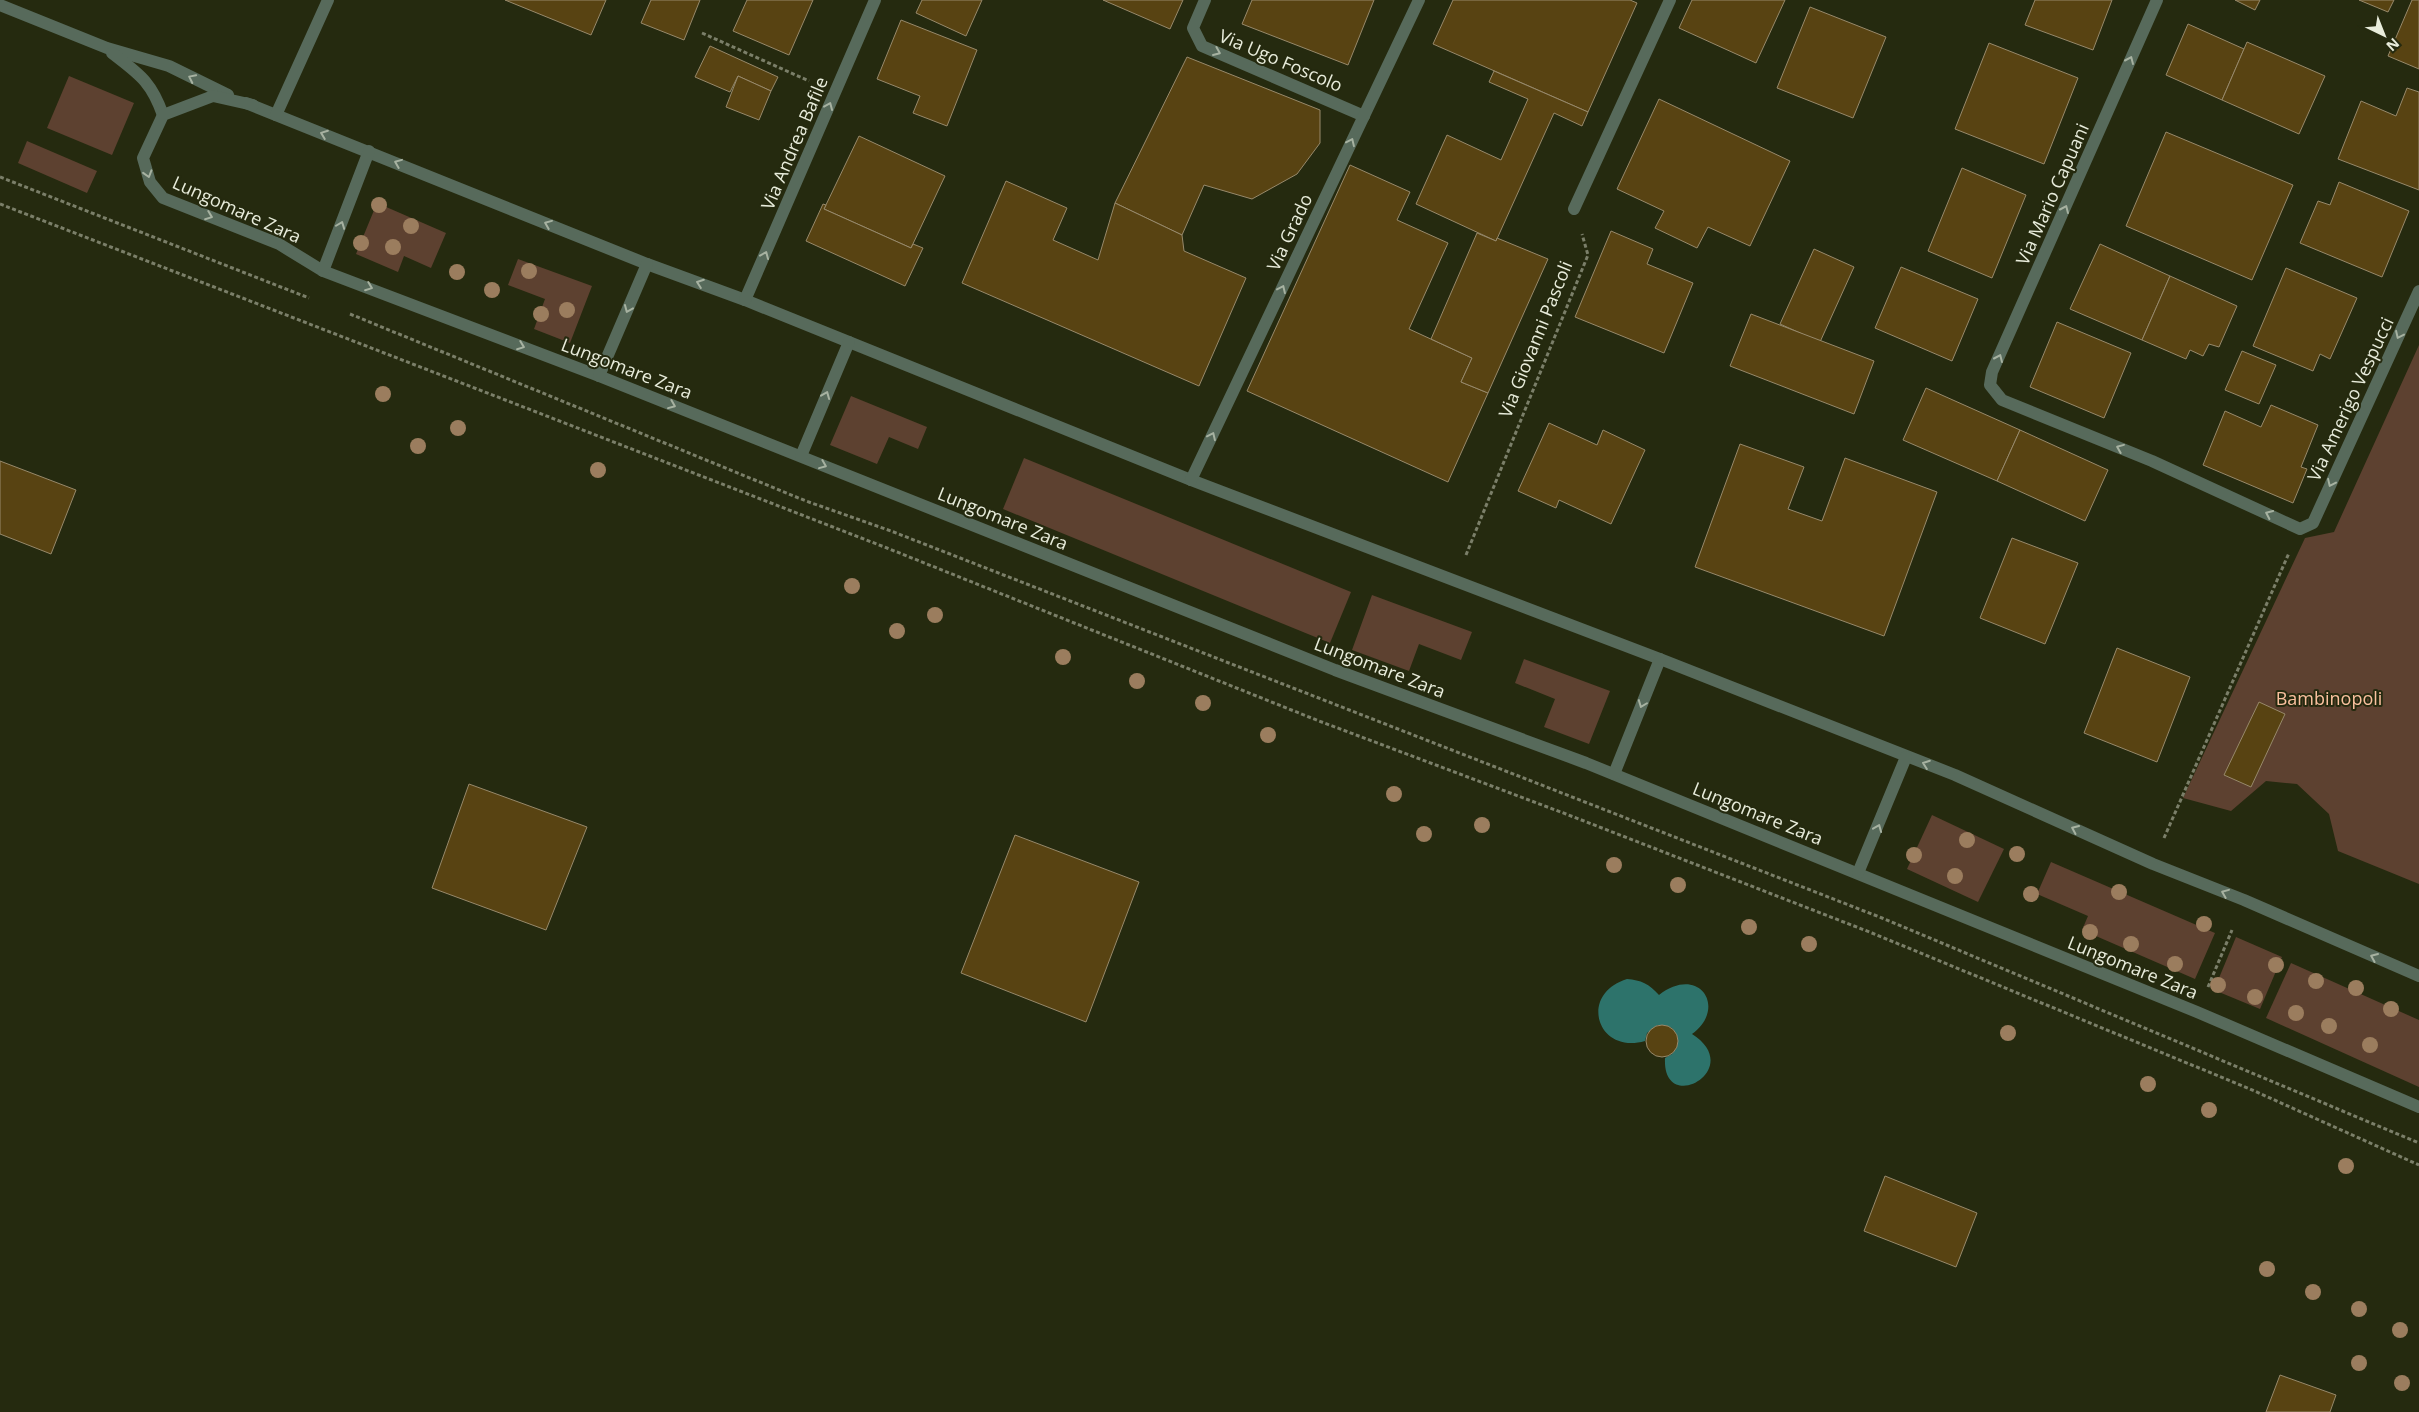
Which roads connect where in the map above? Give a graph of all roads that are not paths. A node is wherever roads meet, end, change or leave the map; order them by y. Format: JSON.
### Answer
{"nodes":[{"id":1,"x":328,"y":0,"type":"edge"},
{"id":2,"x":875,"y":0,"type":"edge"},
{"id":3,"x":1205,"y":0,"type":"edge"},
{"id":4,"x":1419,"y":0,"type":"edge"},
{"id":5,"x":1670,"y":0,"type":"edge"},
{"id":6,"x":2157,"y":0,"type":"edge"},
{"id":7,"x":0,"y":5,"type":"edge"},
{"id":8,"x":107,"y":48,"type":"junction"},
{"id":9,"x":253,"y":106,"type":"junction"},
{"id":10,"x":163,"y":114,"type":"junction"},
{"id":11,"x":276,"y":115,"type":"junction"},
{"id":12,"x":1364,"y":116,"type":"junction"},
{"id":13,"x":369,"y":152,"type":"junction"},
{"id":14,"x":1574,"y":210,"type":"road end"},
{"id":15,"x":646,"y":264,"type":"junction"},
{"id":16,"x":323,"y":271,"type":"junction"},
{"id":17,"x":2419,"y":291,"type":"edge"},
{"id":18,"x":746,"y":300,"type":"junction"},
{"id":19,"x":849,"y":342,"type":"junction"},
{"id":20,"x":599,"y":376,"type":"junction"},
{"id":21,"x":801,"y":456,"type":"junction"},
{"id":22,"x":1191,"y":480,"type":"junction"},
{"id":23,"x":2300,"y":529,"type":"joint"},
{"id":24,"x":1660,"y":659,"type":"junction"},
{"id":25,"x":1906,"y":757,"type":"junction"},
{"id":26,"x":1614,"y":774,"type":"junction"},
{"id":27,"x":1858,"y":872,"type":"junction"},
{"id":28,"x":2419,"y":976,"type":"edge"},
{"id":29,"x":2419,"y":1107,"type":"edge"}],
"edges":[{"from":1,"to":11,"type":"street"},
{"from":18,"to":2,"type":"street","name":"Via Andrea Bafile","one_way":true},
{"from":3,"to":12,"type":"street","name":"Via Ugo Foscolo","one_way":true},
{"from":4,"to":12,"type":"street","name":"Via Grado"},
{"from":5,"to":14,"type":"street"},
{"from":23,"to":6,"type":"street","name":"Via Mario Capuani","one_way":true},
{"from":7,"to":8,"type":"street"},
{"from":9,"to":8,"type":"street","one_way":true},
{"from":8,"to":10,"type":"street"},
{"from":9,"to":10,"type":"street"},
{"from":9,"to":11,"type":"street"},
{"from":10,"to":16,"type":"street","name":"Lungomare Zara","one_way":true},
{"from":13,"to":11,"type":"street","one_way":true},
{"from":22,"to":12,"type":"street","name":"Via Grado","one_way":true},
{"from":15,"to":13,"type":"street","one_way":true},
{"from":16,"to":13,"type":"street","one_way":true},
{"from":18,"to":15,"type":"street","one_way":true},
{"from":15,"to":20,"type":"street","one_way":true},
{"from":16,"to":20,"type":"street","name":"Lungomare Zara","one_way":true},
{"from":17,"to":23,"type":"street","name":"Via Amerigo Vespucci","one_way":true},
{"from":18,"to":19,"type":"street"},
{"from":21,"to":19,"type":"street","one_way":true},
{"from":19,"to":22,"type":"street"},
{"from":20,"to":21,"type":"street","name":"Lungomare Zara","one_way":true},
{"from":21,"to":26,"type":"street","name":"Lungomare Zara","one_way":true},
{"from":22,"to":24,"type":"street"},
{"from":24,"to":25,"type":"street"},
{"from":24,"to":26,"type":"street","one_way":true},
{"from":27,"to":25,"type":"street","one_way":true},
{"from":28,"to":25,"type":"street","one_way":true},
{"from":26,"to":27,"type":"street","name":"Lungomare Zara"},
{"from":27,"to":29,"type":"street","name":"Lungomare Zara"}]}
